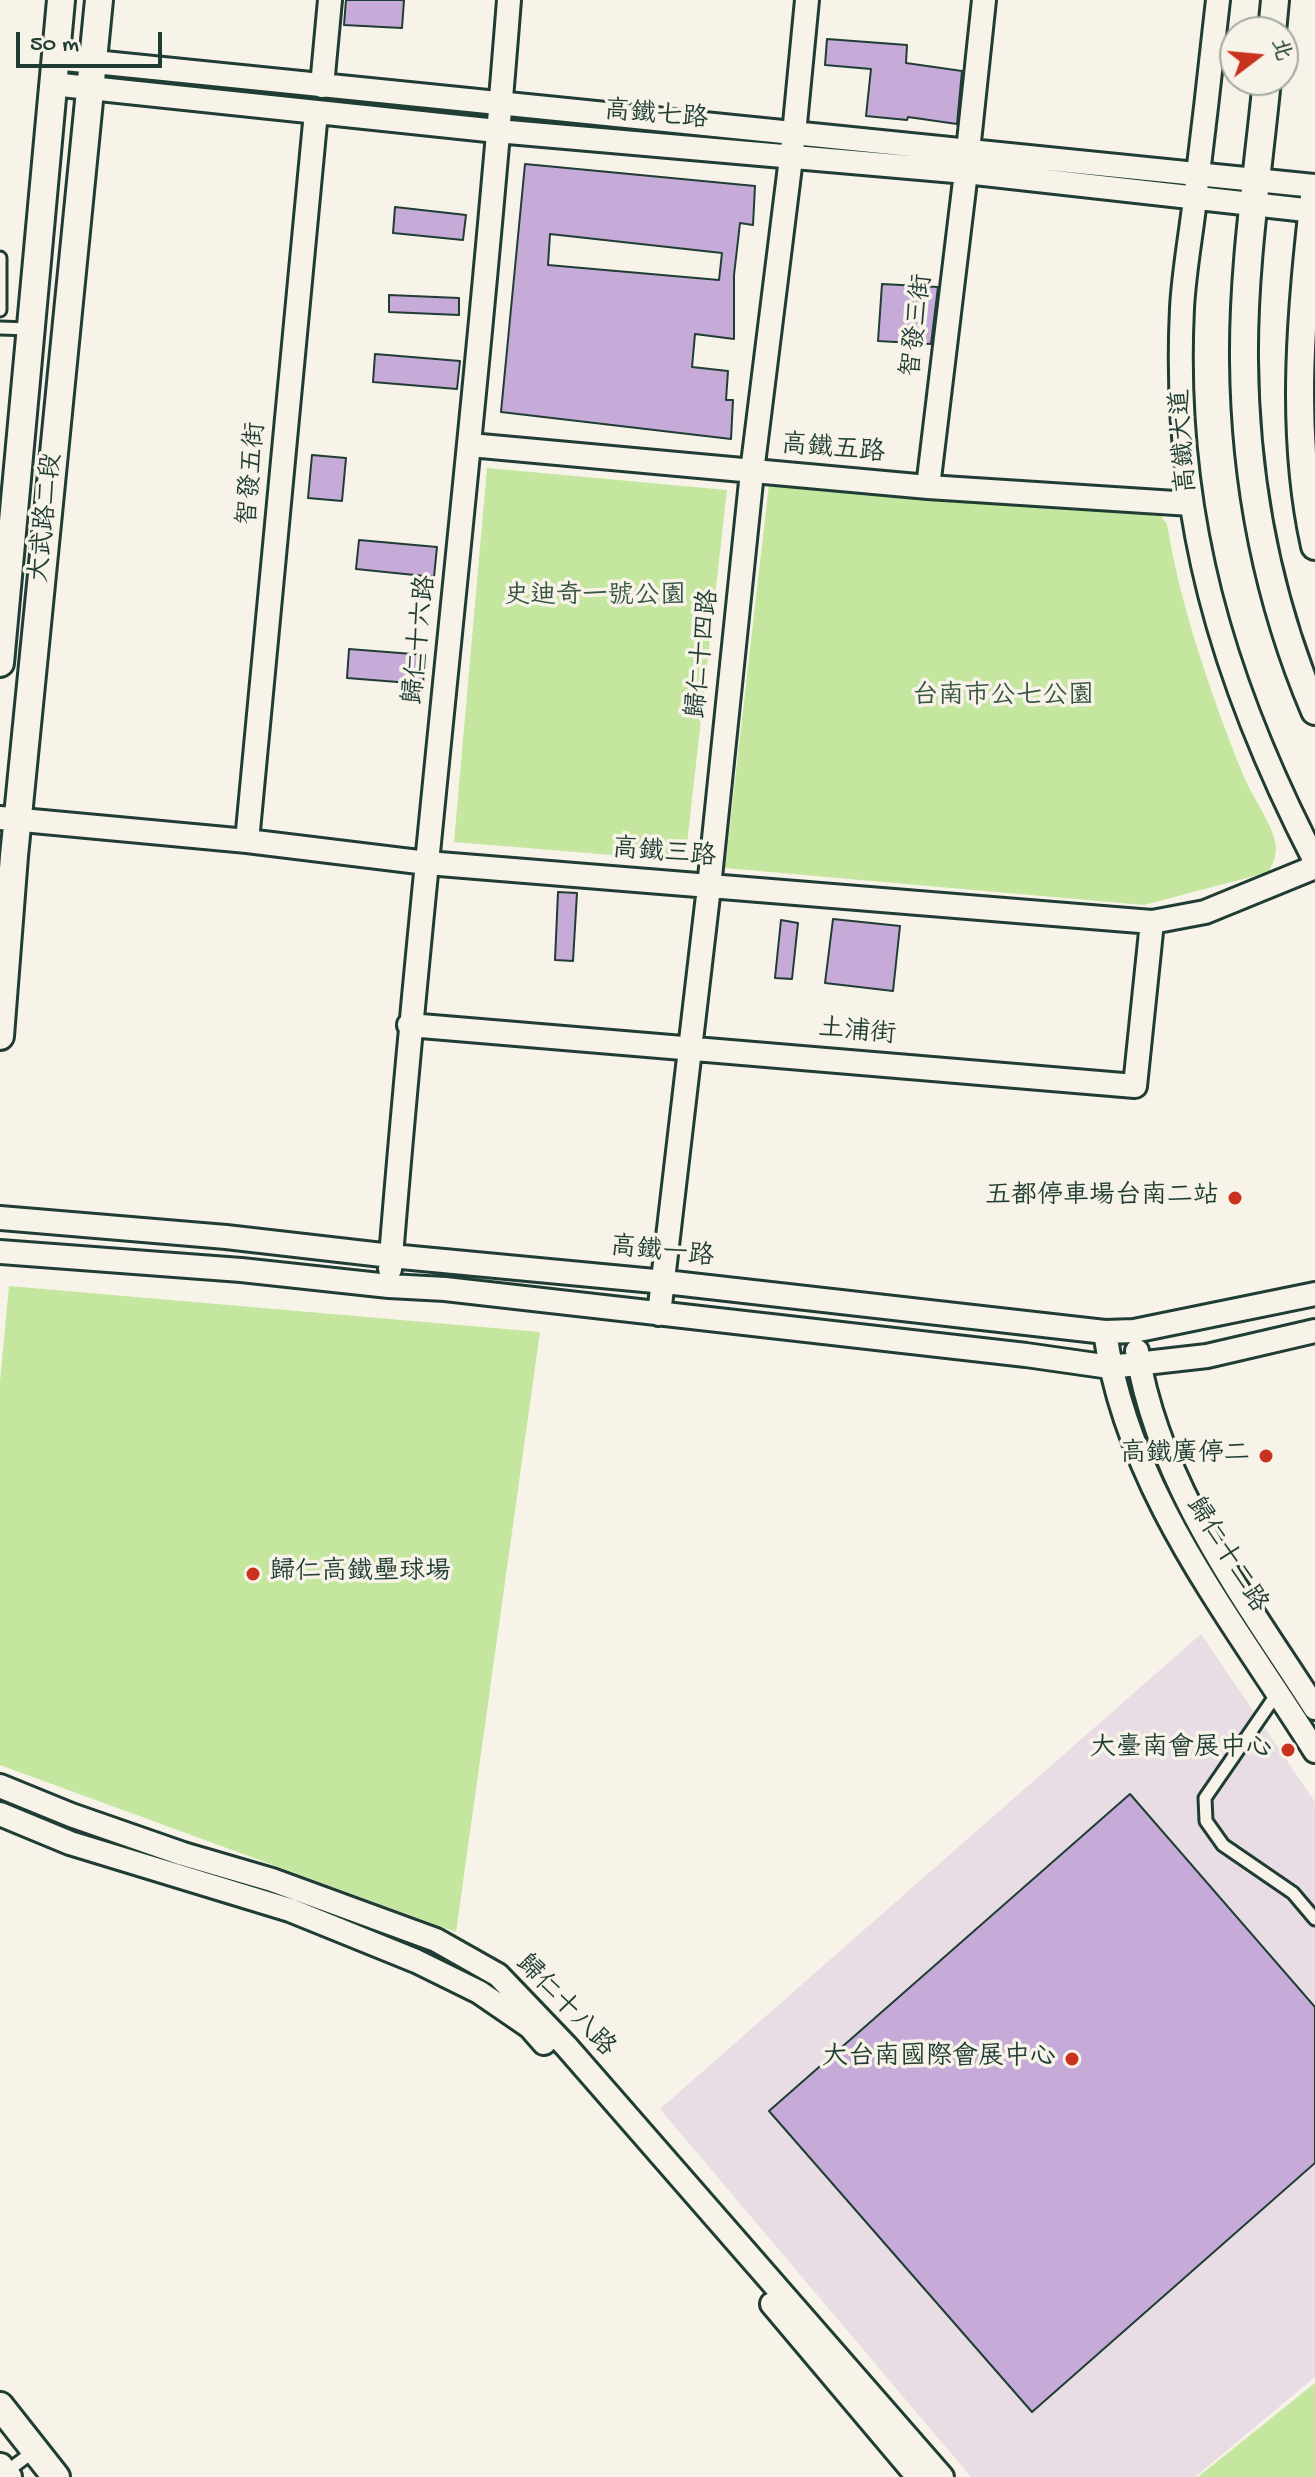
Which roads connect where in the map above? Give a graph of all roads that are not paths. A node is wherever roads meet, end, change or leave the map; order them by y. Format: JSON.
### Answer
{"nodes":[{"id":1,"x":61,"y":0,"type":"edge"},
{"id":2,"x":99,"y":0,"type":"edge"},
{"id":3,"x":330,"y":0,"type":"edge"},
{"id":4,"x":509,"y":0,"type":"edge"},
{"id":5,"x":807,"y":0,"type":"edge"},
{"id":6,"x":984,"y":0,"type":"edge"},
{"id":7,"x":1218,"y":0,"type":"edge"},
{"id":8,"x":54,"y":71,"type":"junction"},
{"id":9,"x":92,"y":76,"type":"junction"},
{"id":10,"x":322,"y":86,"type":"junction"},
{"id":11,"x":1265,"y":96,"type":"edge"},
{"id":12,"x":501,"y":104,"type":"junction"},
{"id":13,"x":316,"y":112,"type":"junction"},
{"id":14,"x":497,"y":131,"type":"junction"},
{"id":15,"x":794,"y":134,"type":"junction"},
{"id":16,"x":791,"y":156,"type":"junction"},
{"id":17,"x":967,"y":162,"type":"junction"},
{"id":18,"x":1198,"y":175,"type":"junction"},
{"id":19,"x":1256,"y":194,"type":"junction"},
{"id":20,"x":1195,"y":199,"type":"junction"},
{"id":21,"x":1314,"y":199,"type":"edge"},
{"id":22,"x":1,"y":263,"type":"edge"},
{"id":23,"x":0,"y":310,"type":"edge"},
{"id":24,"x":0,"y":328,"type":"edge"},
{"id":25,"x":30,"y":329,"type":"junction"},
{"id":26,"x":470,"y":445,"type":"junction"},
{"id":27,"x":752,"y":472,"type":"junction"},
{"id":28,"x":928,"y":487,"type":"junction"},
{"id":29,"x":1191,"y":504,"type":"junction"},
{"id":30,"x":1315,"y":546,"type":"edge"},
{"id":31,"x":0,"y":663,"type":"edge"},
{"id":32,"x":1315,"y":711,"type":"edge"},
{"id":33,"x":9,"y":819,"type":"edge"},
{"id":34,"x":247,"y":841,"type":"junction"},
{"id":35,"x":427,"y":863,"type":"junction"},
{"id":36,"x":1315,"y":864,"type":"edge"},
{"id":37,"x":709,"y":887,"type":"junction"},
{"id":38,"x":1152,"y":922,"type":"junction"},
{"id":39,"x":409,"y":1025,"type":"junction"},
{"id":40,"x":0,"y":1036,"type":"edge"},
{"id":41,"x":689,"y":1048,"type":"junction"},
{"id":42,"x":0,"y":1218,"type":"edge"},
{"id":43,"x":0,"y":1252,"type":"edge"},
{"id":44,"x":391,"y":1256,"type":"junction"},
{"id":45,"x":665,"y":1282,"type":"junction"},
{"id":46,"x":389,"y":1286,"type":"junction"},
{"id":47,"x":1315,"y":1294,"type":"edge"},
{"id":48,"x":659,"y":1314,"type":"junction"},
{"id":49,"x":1134,"y":1331,"type":"junction"},
{"id":50,"x":1315,"y":1331,"type":"edge"},
{"id":51,"x":1105,"y":1332,"type":"junction"},
{"id":52,"x":1139,"y":1364,"type":"junction"},
{"id":53,"x":1110,"y":1367,"type":"junction"},
{"id":54,"x":1278,"y":1692,"type":"junction"},
{"id":55,"x":1315,"y":1708,"type":"edge"},
{"id":56,"x":1315,"y":1751,"type":"edge"},
{"id":57,"x":0,"y":1786,"type":"edge"},
{"id":58,"x":0,"y":1814,"type":"edge"},
{"id":59,"x":1315,"y":1919,"type":"edge"},
{"id":60,"x":0,"y":2406,"type":"edge"},
{"id":61,"x":34,"y":2451,"type":"junction"},
{"id":62,"x":3,"y":2472,"type":"edge"},
{"id":63,"x":56,"y":2477,"type":"edge"},
{"id":64,"x":918,"y":2477,"type":"edge"},
{"id":65,"x":942,"y":2477,"type":"edge"}],
"edges":[{"from":1,"to":8,"type":"street","name":"大武路二段"},
{"from":2,"to":9,"type":"street","name":"大武路二段"},
{"from":3,"to":10,"type":"street"},
{"from":4,"to":12,"type":"street","name":"歸仁十六路"},
{"from":5,"to":15,"type":"street","name":"歸仁十四路"},
{"from":6,"to":17,"type":"street","name":"智發三街"},
{"from":7,"to":18,"type":"street","name":"高鐵大道"},
{"from":8,"to":9,"type":"street","name":"高鐵七路"},
{"from":8,"to":25,"type":"street","name":"大武路二段"},
{"from":9,"to":10,"type":"street","name":"高鐵七路"},
{"from":9,"to":13,"type":"street","name":"高鐵七路"},
{"from":9,"to":33,"type":"street","name":"大武路二段"},
{"from":10,"to":12,"type":"street","name":"高鐵七路"},
{"from":11,"to":19,"type":"street"},
{"from":12,"to":14,"type":"street","name":"歸仁十六路"},
{"from":12,"to":15,"type":"street","name":"高鐵七路"},
{"from":13,"to":14,"type":"street","name":"高鐵七路"},
{"from":13,"to":34,"type":"street","name":"智發五街"},
{"from":14,"to":16,"type":"street","name":"高鐵七路"},
{"from":14,"to":26,"type":"street","name":"歸仁十六路"},
{"from":15,"to":16,"type":"street","name":"歸仁十四路"},
{"from":15,"to":17,"type":"street","name":"高鐵七路"},
{"from":16,"to":17,"type":"street","name":"高鐵七路"},
{"from":16,"to":27,"type":"street","name":"歸仁十四路"},
{"from":17,"to":18,"type":"street","name":"高鐵七路"},
{"from":17,"to":20,"type":"street","name":"高鐵七路"},
{"from":17,"to":28,"type":"street","name":"智發三街"},
{"from":18,"to":19,"type":"street","name":"高鐵七路"},
{"from":18,"to":20,"type":"street","name":"高鐵大道"},
{"from":19,"to":20,"type":"street","name":"高鐵七路"},
{"from":19,"to":21,"type":"street"},
{"from":19,"to":32,"type":"street"},
{"from":20,"to":29,"type":"street","name":"高鐵大道"},
{"from":21,"to":30,"type":"street"},
{"from":22,"to":23,"type":"lane"},
{"from":24,"to":25,"type":"lane"},
{"from":25,"to":31,"type":"street","name":"大武路二段"},
{"from":26,"to":27,"type":"street","name":"高鐵五路"},
{"from":26,"to":35,"type":"street","name":"歸仁十六路"},
{"from":27,"to":28,"type":"street","name":"高鐵五路"},
{"from":27,"to":37,"type":"street","name":"歸仁十四路"},
{"from":28,"to":29,"type":"street","name":"高鐵五路"},
{"from":29,"to":36,"type":"street","name":"高鐵大道"},
{"from":33,"to":34,"type":"street","name":"高鐵三路"},
{"from":33,"to":40,"type":"street","name":"大武路二段"},
{"from":34,"to":35,"type":"street","name":"高鐵三路"},
{"from":35,"to":37,"type":"street","name":"高鐵三路"},
{"from":35,"to":39,"type":"street","name":"歸仁十六路"},
{"from":36,"to":38,"type":"street","name":"高鐵三路"},
{"from":37,"to":38,"type":"street","name":"高鐵三路"},
{"from":37,"to":41,"type":"street","name":"歸仁十四路"},
{"from":38,"to":41,"type":"street","name":"土浦街"},
{"from":39,"to":41,"type":"street","name":"土浦街"},
{"from":39,"to":44,"type":"street","name":"歸仁十六路"},
{"from":41,"to":45,"type":"street","name":"歸仁十四路"},
{"from":42,"to":44,"type":"street","name":"高鐵一路"},
{"from":43,"to":46,"type":"street"},
{"from":44,"to":45,"type":"street","name":"高鐵一路"},
{"from":44,"to":46,"type":"street","name":"歸仁十六路"},
{"from":45,"to":48,"type":"street","name":"歸仁十四路"},
{"from":45,"to":51,"type":"street","name":"高鐵一路"},
{"from":46,"to":48,"type":"street"},
{"from":47,"to":49,"type":"street","name":"高鐵一路"},
{"from":48,"to":53,"type":"street"},
{"from":49,"to":51,"type":"street","name":"高鐵一路"},
{"from":49,"to":52,"type":"street","name":"歸仁十二路"},
{"from":50,"to":52,"type":"street"},
{"from":51,"to":53,"type":"street","name":"歸仁十二路"},
{"from":52,"to":53,"type":"street"},
{"from":52,"to":55,"type":"street","name":"歸仁十二路"},
{"from":53,"to":54,"type":"street","name":"歸仁十二路"},
{"from":54,"to":56,"type":"street","name":"歸仁十二路"},
{"from":54,"to":59,"type":"lane"},
{"from":57,"to":65,"type":"street","name":"歸仁十八路"},
{"from":58,"to":64,"type":"street","name":"歸仁十八路"},
{"from":60,"to":61,"type":"street"},
{"from":61,"to":62,"type":"lane"},
{"from":61,"to":63,"type":"street"}]}
